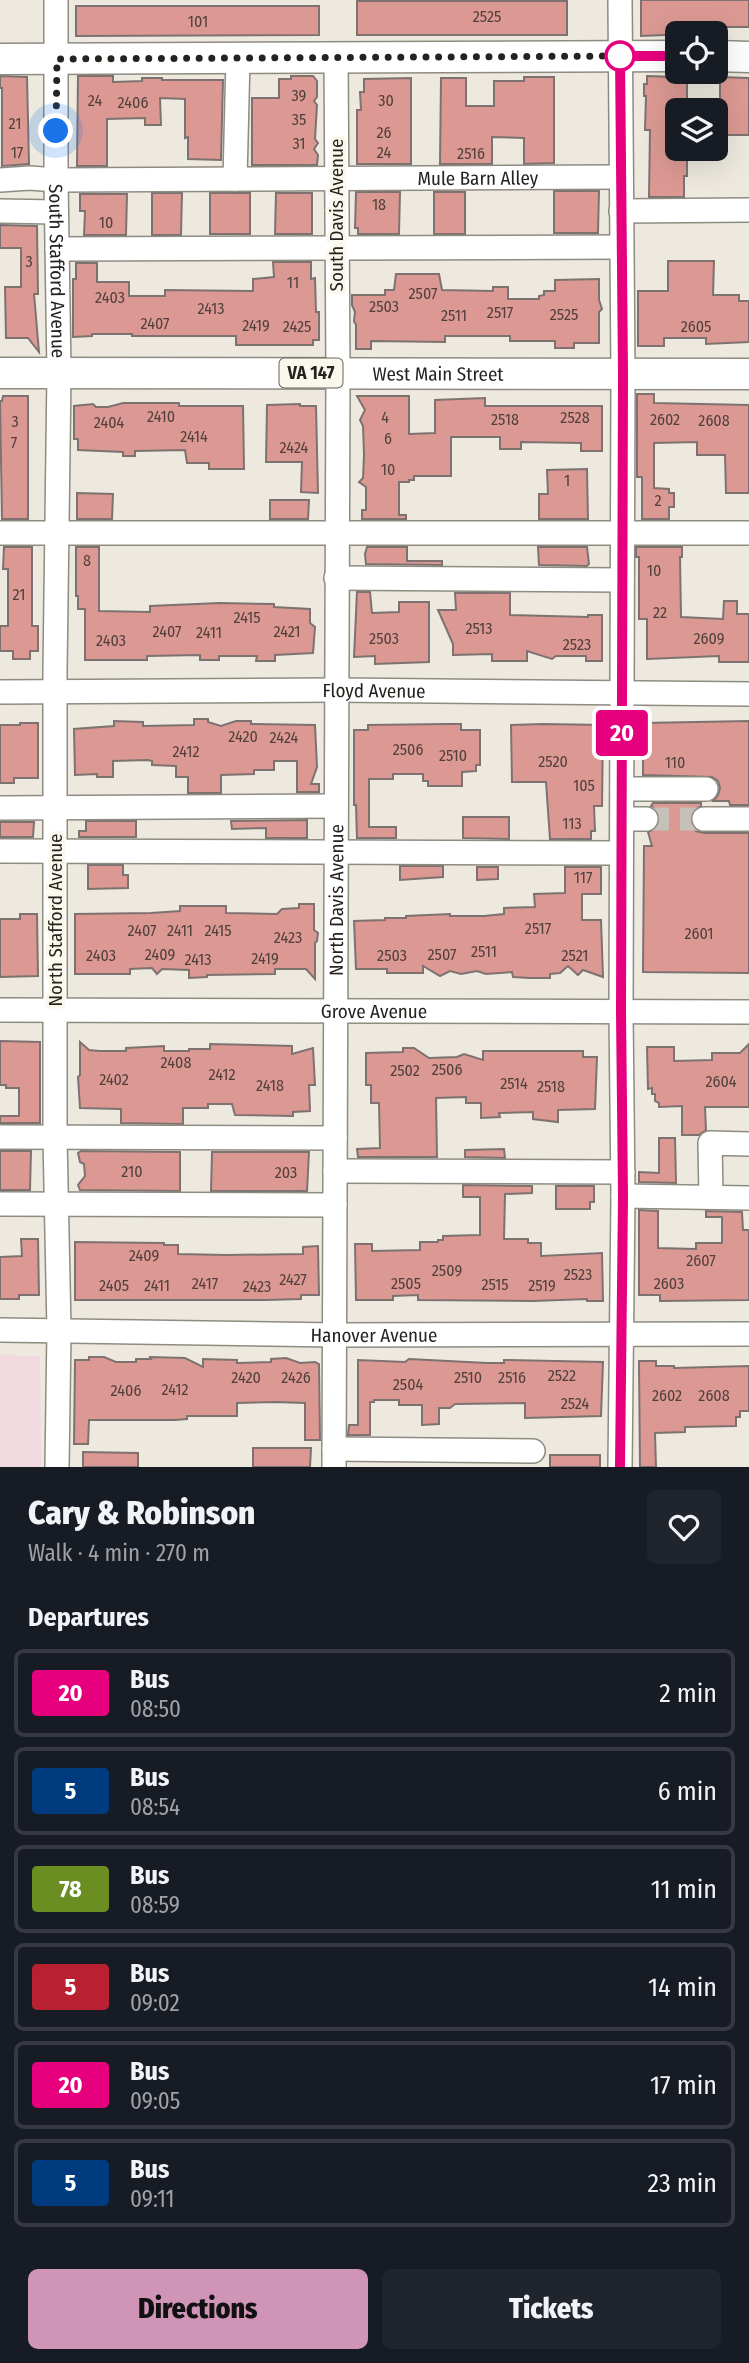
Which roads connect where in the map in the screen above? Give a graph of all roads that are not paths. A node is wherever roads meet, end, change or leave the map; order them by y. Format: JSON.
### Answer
{"nodes":[{"id":1,"x":56,"y":0,"type":"edge"},
{"id":2,"x":620,"y":0,"type":"edge"},
{"id":3,"x":336,"y":56,"type":"junction"},
{"id":4,"x":620,"y":56,"type":"junction"},
{"id":5,"x":665,"y":56,"type":"edge"},
{"id":6,"x":728,"y":56,"type":"edge"},
{"id":7,"x":749,"y":57,"type":"edge"},
{"id":8,"x":238,"y":58,"type":"junction"},
{"id":9,"x":0,"y":59,"type":"edge"},
{"id":10,"x":57,"y":59,"type":"junction"},
{"id":11,"x":621,"y":177,"type":"junction"},
{"id":12,"x":235,"y":179,"type":"junction"},
{"id":13,"x":336,"y":179,"type":"junction"},
{"id":14,"x":0,"y":180,"type":"edge"},
{"id":15,"x":56,"y":180,"type":"junction"},
{"id":16,"x":749,"y":210,"type":"edge"},
{"id":17,"x":0,"y":211,"type":"edge"},
{"id":18,"x":621,"y":211,"type":"junction"},
{"id":19,"x":56,"y":212,"type":"junction"},
{"id":20,"x":621,"y":247,"type":"junction"},
{"id":21,"x":57,"y":249,"type":"junction"},
{"id":22,"x":336,"y":249,"type":"junction"},
{"id":23,"x":0,"y":373,"type":"edge"},
{"id":24,"x":59,"y":373,"type":"junction"},
{"id":25,"x":338,"y":373,"type":"junction"},
{"id":26,"x":623,"y":374,"type":"junction"},
{"id":27,"x":749,"y":374,"type":"edge"},
{"id":28,"x":0,"y":533,"type":"edge"},
{"id":29,"x":336,"y":533,"type":"junction"},
{"id":30,"x":622,"y":533,"type":"junction"},
{"id":31,"x":749,"y":533,"type":"edge"},
{"id":32,"x":56,"y":534,"type":"junction"},
{"id":33,"x":336,"y":579,"type":"junction"},
{"id":34,"x":622,"y":580,"type":"junction"},
{"id":35,"x":336,"y":690,"type":"junction"},
{"id":36,"x":0,"y":692,"type":"edge"},
{"id":37,"x":55,"y":692,"type":"junction"},
{"id":38,"x":622,"y":694,"type":"junction"},
{"id":39,"x":749,"y":694,"type":"edge"},
{"id":40,"x":622,"y":789,"type":"junction"},
{"id":41,"x":706,"y":789,"type":"dead end"},
{"id":42,"x":335,"y":806,"type":"junction"},
{"id":43,"x":55,"y":807,"type":"junction"},
{"id":44,"x":0,"y":808,"type":"edge"},
{"id":45,"x":621,"y":819,"type":"junction"},
{"id":46,"x":646,"y":819,"type":"tunnel mouth"},
{"id":47,"x":704,"y":819,"type":"tunnel mouth"},
{"id":48,"x":749,"y":819,"type":"edge"},
{"id":49,"x":55,"y":850,"type":"junction"},
{"id":50,"x":0,"y":851,"type":"edge"},
{"id":51,"x":335,"y":852,"type":"junction"},
{"id":52,"x":621,"y":853,"type":"junction"},
{"id":53,"x":0,"y":1010,"type":"edge"},
{"id":54,"x":55,"y":1010,"type":"junction"},
{"id":55,"x":335,"y":1010,"type":"junction"},
{"id":56,"x":749,"y":1012,"type":"edge"},
{"id":57,"x":621,"y":1013,"type":"junction"},
{"id":58,"x":0,"y":1137,"type":"edge"},
{"id":59,"x":55,"y":1137,"type":"junction"},
{"id":60,"x":335,"y":1138,"type":"junction"},
{"id":61,"x":749,"y":1144,"type":"edge"},
{"id":62,"x":335,"y":1171,"type":"junction"},
{"id":63,"x":623,"y":1172,"type":"junction"},
{"id":64,"x":623,"y":1196,"type":"junction"},
{"id":65,"x":711,"y":1197,"type":"junction"},
{"id":66,"x":749,"y":1198,"type":"edge"},
{"id":67,"x":0,"y":1203,"type":"edge"},
{"id":68,"x":55,"y":1204,"type":"junction"},
{"id":69,"x":335,"y":1205,"type":"junction"},
{"id":70,"x":0,"y":1330,"type":"edge"},
{"id":71,"x":59,"y":1330,"type":"junction"},
{"id":72,"x":623,"y":1334,"type":"junction"},
{"id":73,"x":749,"y":1334,"type":"edge"},
{"id":74,"x":335,"y":1335,"type":"junction"},
{"id":75,"x":533,"y":1451,"type":"dead end"},
{"id":76,"x":334,"y":1458,"type":"edge"},
{"id":77,"x":57,"y":1467,"type":"edge"},
{"id":78,"x":620,"y":1467,"type":"edge"}],
"edges":[{"from":1,"to":10,"type":"street","name":"South Stafford Avenue"},
{"from":2,"to":4,"type":"street"},
{"from":3,"to":4,"type":"main road"},
{"from":3,"to":8,"type":"main road"},
{"from":3,"to":13,"type":"street","name":"South Davis Avenue"},
{"from":4,"to":5,"type":"main road"},
{"from":4,"to":11,"type":"street"},
{"from":6,"to":7,"type":"main road"},
{"from":8,"to":10,"type":"main road"},
{"from":8,"to":12,"type":"street"},
{"from":9,"to":10,"type":"main road"},
{"from":10,"to":15,"type":"street","name":"South Stafford Avenue"},
{"from":11,"to":13,"type":"street","name":"Mule Barn Alley"},
{"from":11,"to":18,"type":"street"},
{"from":12,"to":13,"type":"street","name":"Mule Barn Alley"},
{"from":12,"to":15,"type":"street","name":"Mule Barn Alley"},
{"from":13,"to":22,"type":"street","name":"South Davis Avenue"},
{"from":14,"to":15,"type":"street","name":"Mule Barn Alley"},
{"from":15,"to":19,"type":"street","name":"South Stafford Avenue"},
{"from":16,"to":18,"type":"street"},
{"from":17,"to":19,"type":"street"},
{"from":18,"to":20,"type":"street"},
{"from":19,"to":21,"type":"street","name":"South Stafford Avenue"},
{"from":20,"to":22,"type":"street"},
{"from":20,"to":26,"type":"street"},
{"from":21,"to":22,"type":"street"},
{"from":21,"to":24,"type":"street","name":"South Stafford Avenue"},
{"from":22,"to":25,"type":"street","name":"South Davis Avenue"},
{"from":23,"to":24,"type":"main road","name":"West Main Street","number":"VA 147"},
{"from":24,"to":25,"type":"main road","name":"West Main Street","number":"VA 147"},
{"from":24,"to":32,"type":"street","name":"North Stafford Avenue"},
{"from":25,"to":26,"type":"main road","name":"West Main Street","number":"VA 147"},
{"from":25,"to":29,"type":"street","name":"North Davis Avenue"},
{"from":26,"to":27,"type":"main road","name":"West Main Street","number":"VA 147"},
{"from":26,"to":30,"type":"street"},
{"from":28,"to":32,"type":"street"},
{"from":29,"to":30,"type":"street"},
{"from":29,"to":32,"type":"street"},
{"from":29,"to":33,"type":"street","name":"North Davis Avenue"},
{"from":30,"to":31,"type":"street"},
{"from":30,"to":34,"type":"street"},
{"from":32,"to":37,"type":"street","name":"North Stafford Avenue"},
{"from":33,"to":34,"type":"street"},
{"from":33,"to":35,"type":"street","name":"North Davis Avenue"},
{"from":34,"to":38,"type":"street"},
{"from":35,"to":37,"type":"street","name":"Floyd Avenue"},
{"from":35,"to":38,"type":"street","name":"Floyd Avenue"},
{"from":35,"to":42,"type":"street","name":"North Davis Avenue"},
{"from":36,"to":37,"type":"street","name":"Floyd Avenue"},
{"from":37,"to":43,"type":"street","name":"North Stafford Avenue"},
{"from":38,"to":39,"type":"street","name":"Floyd Avenue"},
{"from":38,"to":40,"type":"street"},
{"from":40,"to":41,"type":"street"},
{"from":40,"to":45,"type":"street"},
{"from":42,"to":43,"type":"street"},
{"from":42,"to":51,"type":"street","name":"North Davis Avenue"},
{"from":43,"to":44,"type":"street"},
{"from":43,"to":49,"type":"street","name":"North Stafford Avenue"},
{"from":45,"to":46,"type":"street"},
{"from":45,"to":52,"type":"street"},
{"from":47,"to":48,"type":"street"},
{"from":49,"to":50,"type":"street"},
{"from":49,"to":51,"type":"street"},
{"from":49,"to":54,"type":"street","name":"North Stafford Avenue"},
{"from":51,"to":52,"type":"street"},
{"from":51,"to":55,"type":"street","name":"North Davis Avenue"},
{"from":52,"to":57,"type":"street"},
{"from":53,"to":54,"type":"street","name":"Grove Avenue"},
{"from":54,"to":55,"type":"street","name":"Grove Avenue"},
{"from":54,"to":59,"type":"street","name":"North Stafford Avenue"},
{"from":55,"to":57,"type":"street","name":"Grove Avenue"},
{"from":55,"to":60,"type":"street","name":"North Davis Avenue"},
{"from":56,"to":57,"type":"street","name":"Grove Avenue"},
{"from":57,"to":63,"type":"street"},
{"from":58,"to":59,"type":"street"},
{"from":59,"to":60,"type":"street"},
{"from":59,"to":68,"type":"street","name":"North Stafford Avenue"},
{"from":60,"to":62,"type":"street","name":"North Davis Avenue"},
{"from":61,"to":65,"type":"street"},
{"from":62,"to":63,"type":"street"},
{"from":62,"to":69,"type":"street","name":"North Davis Avenue"},
{"from":63,"to":64,"type":"street"},
{"from":64,"to":65,"type":"street"},
{"from":64,"to":72,"type":"street"},
{"from":65,"to":66,"type":"street"},
{"from":67,"to":68,"type":"street"},
{"from":68,"to":69,"type":"street"},
{"from":68,"to":71,"type":"street","name":"North Stafford Avenue"},
{"from":69,"to":74,"type":"street","name":"North Davis Avenue"},
{"from":70,"to":71,"type":"street","name":"Hanover Avenue"},
{"from":71,"to":74,"type":"street","name":"Hanover Avenue"},
{"from":71,"to":77,"type":"street","name":"North Stafford Avenue"},
{"from":72,"to":73,"type":"street","name":"Hanover Avenue"},
{"from":72,"to":74,"type":"street","name":"Hanover Avenue"},
{"from":72,"to":78,"type":"street"},
{"from":74,"to":76,"type":"street","name":"North Davis Avenue"},
{"from":75,"to":76,"type":"street"}]}
